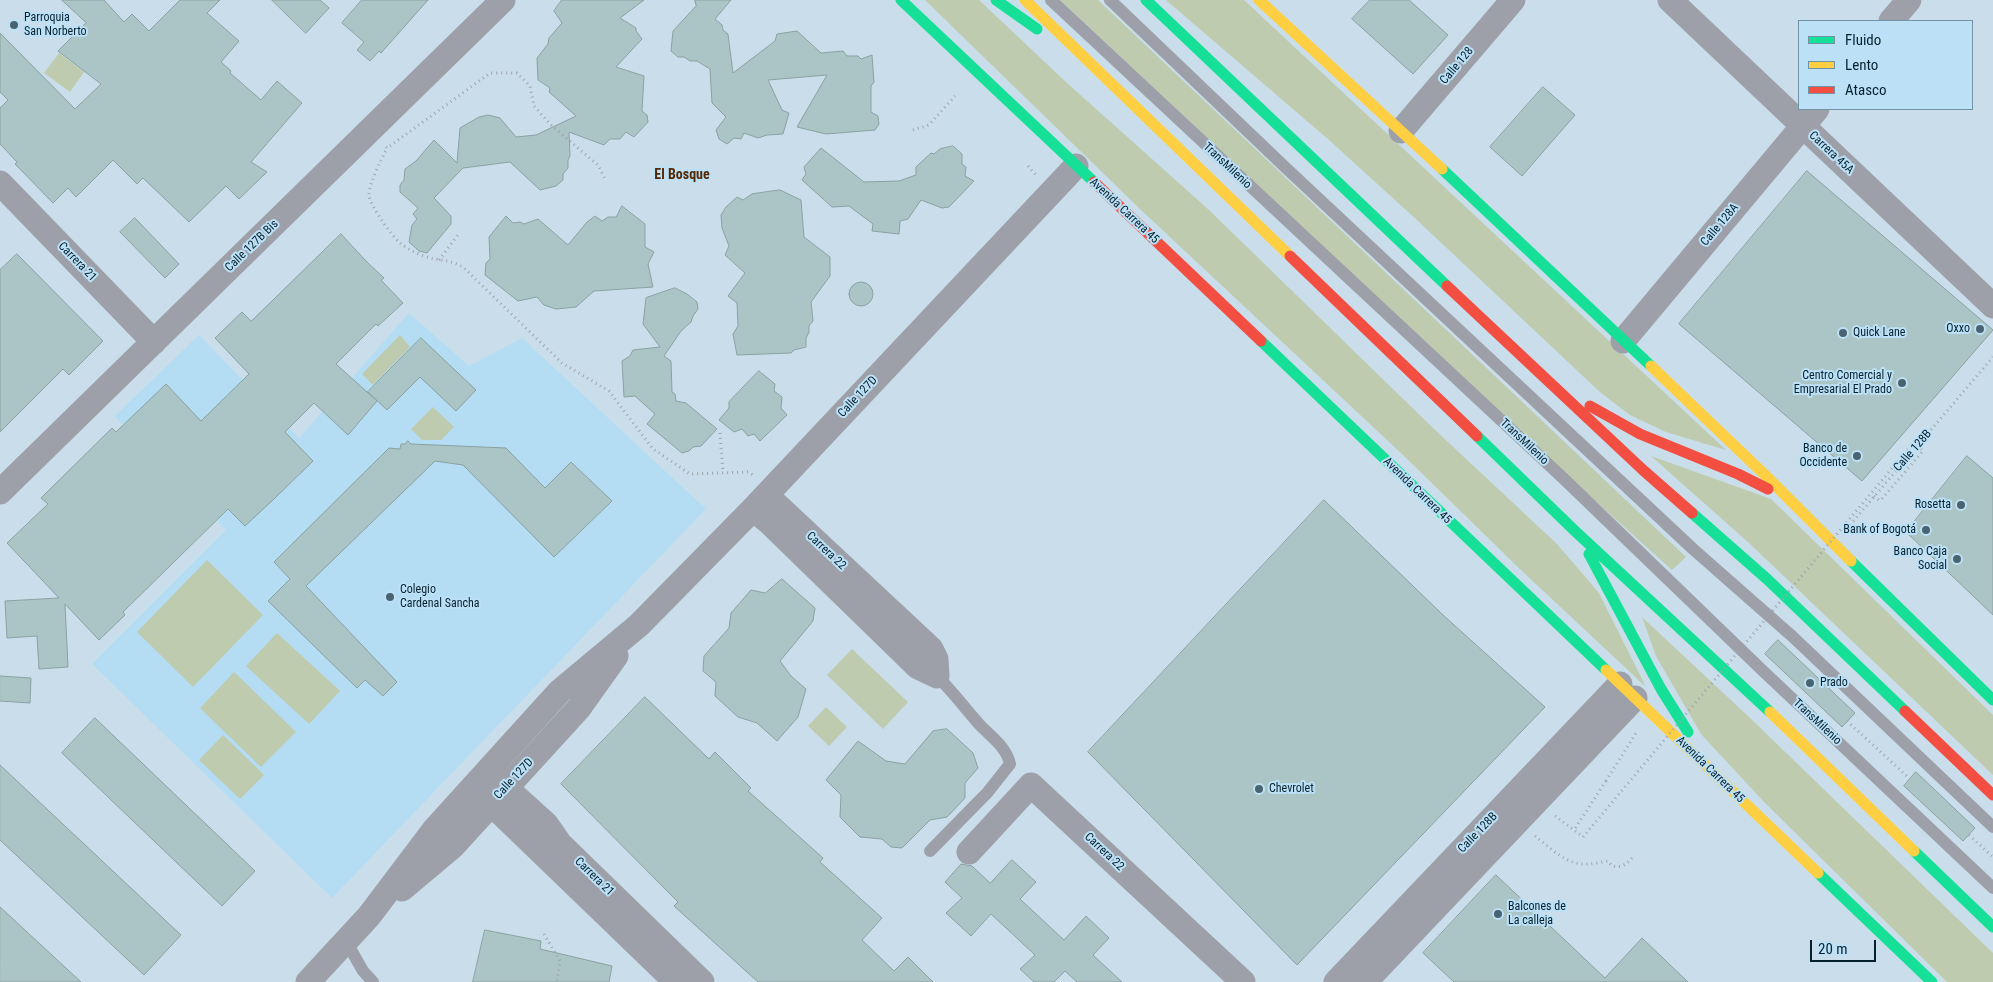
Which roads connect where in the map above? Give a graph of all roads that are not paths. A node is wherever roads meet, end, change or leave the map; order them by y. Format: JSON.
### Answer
{"nodes":[{"id":1,"x":503,"y":0,"type":"edge"},
{"id":2,"x":901,"y":0,"type":"edge"},
{"id":3,"x":996,"y":0,"type":"edge"},
{"id":4,"x":1025,"y":0,"type":"edge"},
{"id":5,"x":1051,"y":0,"type":"edge"},
{"id":6,"x":1110,"y":0,"type":"edge"},
{"id":7,"x":1146,"y":0,"type":"edge"},
{"id":8,"x":1259,"y":0,"type":"edge"},
{"id":9,"x":1513,"y":0,"type":"edge"},
{"id":10,"x":1670,"y":0,"type":"edge"},
{"id":11,"x":1909,"y":0,"type":"edge"},
{"id":12,"x":1892,"y":20,"type":"edge"},
{"id":13,"x":1105,"y":78,"type":"junction"},
{"id":14,"x":1798,"y":107,"type":"edge"},
{"id":15,"x":1810,"y":117,"type":"edge"},
{"id":16,"x":1401,"y":132,"type":"junction"},
{"id":17,"x":1076,"y":166,"type":"junction"},
{"id":18,"x":0,"y":183,"type":"edge"},
{"id":19,"x":1993,"y":306,"type":"edge"},
{"id":20,"x":1623,"y":340,"type":"junction"},
{"id":21,"x":154,"y":342,"type":"junction"},
{"id":22,"x":1550,"y":383,"type":"junction"},
{"id":23,"x":0,"y":492,"type":"edge"},
{"id":24,"x":764,"y":497,"type":"junction"},
{"id":25,"x":1788,"y":499,"type":"junction"},
{"id":26,"x":1575,"y":531,"type":"junction"},
{"id":27,"x":639,"y":625,"type":"junction"},
{"id":28,"x":937,"y":676,"type":"joint"},
{"id":29,"x":1628,"y":691,"type":"junction"},
{"id":30,"x":1993,"y":700,"type":"edge"},
{"id":31,"x":481,"y":779,"type":"junction"},
{"id":32,"x":1722,"y":781,"type":"junction"},
{"id":33,"x":1993,"y":795,"type":"edge"},
{"id":34,"x":499,"y":796,"type":"junction"},
{"id":35,"x":1993,"y":827,"type":"edge"},
{"id":36,"x":930,"y":851,"type":"dead end"},
{"id":37,"x":969,"y":852,"type":"dead end"},
{"id":38,"x":1993,"y":888,"type":"edge"},
{"id":39,"x":369,"y":916,"type":"junction"},
{"id":40,"x":1993,"y":927,"type":"edge"},
{"id":41,"x":346,"y":941,"type":"junction"},
{"id":42,"x":308,"y":982,"type":"edge"},
{"id":43,"x":373,"y":982,"type":"edge"},
{"id":44,"x":676,"y":982,"type":"edge"},
{"id":45,"x":702,"y":982,"type":"edge"},
{"id":46,"x":1244,"y":982,"type":"edge"},
{"id":47,"x":1336,"y":982,"type":"edge"},
{"id":48,"x":1365,"y":982,"type":"edge"},
{"id":49,"x":1932,"y":982,"type":"edge"}],
"edges":[{"from":1,"to":21,"type":"street","name":"Calle 127B Bis"},
{"from":2,"to":17,"type":"highway","name":"Avenida Carrera 45"},
{"from":3,"to":13,"type":"highway"},
{"from":4,"to":13,"type":"highway"},
{"from":5,"to":38,"type":"lane","name":"TransMilenio"},
{"from":6,"to":35,"type":"lane"},
{"from":7,"to":22,"type":"highway"},
{"from":8,"to":16,"type":"highway"},
{"from":9,"to":16,"type":"street","name":"Calle 128"},
{"from":10,"to":14,"type":"street","name":"Carrera 45A"},
{"from":11,"to":12,"type":"street"},
{"from":13,"to":26,"type":"highway"},
{"from":15,"to":19,"type":"street","name":"Carrera 45A"},
{"from":15,"to":20,"type":"street","name":"Calle 128A"},
{"from":16,"to":20,"type":"highway"},
{"from":17,"to":24,"type":"street","name":"Calle 127D"},
{"from":17,"to":29,"type":"highway","name":"Avenida Carrera 45"},
{"from":18,"to":21,"type":"street","name":"Carrera 21"},
{"from":20,"to":25,"type":"highway"},
{"from":21,"to":23,"type":"street","name":"Calle 127B Bis"},
{"from":22,"to":25,"type":"highway"},
{"from":22,"to":33,"type":"highway"},
{"from":24,"to":27,"type":"street","name":"Calle 127D"},
{"from":24,"to":28,"type":"street","name":"Carrera 22"},
{"from":25,"to":30,"type":"highway"},
{"from":26,"to":32,"type":"highway"},
{"from":26,"to":40,"type":"highway"},
{"from":27,"to":31,"type":"street","name":"Calle 127D"},
{"from":27,"to":34,"type":"street","name":"Calle 127D"},
{"from":28,"to":36,"type":"lane","name":"Carrera 22"},
{"from":29,"to":32,"type":"highway","name":"Avenida Carrera 45"},
{"from":29,"to":47,"type":"street","name":"Calle 128B"},
{"from":29,"to":48,"type":"street","name":"Calle 128B"},
{"from":31,"to":34,"type":"street","name":"Carrera 21"},
{"from":31,"to":39,"type":"street","name":"Calle 127D"},
{"from":32,"to":49,"type":"highway","name":"Avenida Carrera 45"},
{"from":34,"to":39,"type":"street","name":"Calle 127D"},
{"from":34,"to":44,"type":"street","name":"Carrera 21"},
{"from":34,"to":45,"type":"street","name":"Carrera 21"},
{"from":37,"to":46,"type":"street","name":"Carrera 22"},
{"from":39,"to":41,"type":"street","name":"Calle 127D"},
{"from":41,"to":42,"type":"street","name":"Calle 127D"},
{"from":41,"to":43,"type":"lane"}]}
